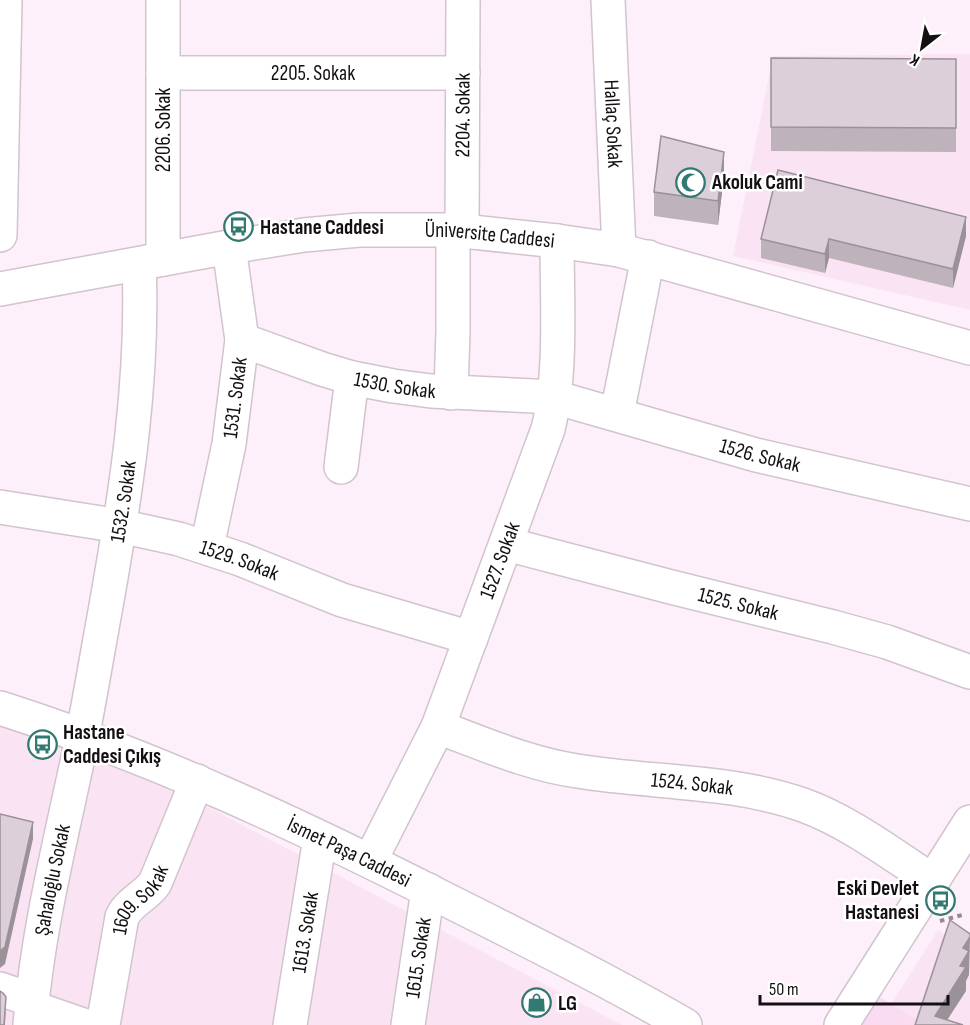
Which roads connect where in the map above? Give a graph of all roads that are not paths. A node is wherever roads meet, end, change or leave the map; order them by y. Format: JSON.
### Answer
{"nodes":[{"id":1,"x":5,"y":0,"type":"edge"},
{"id":2,"x":163,"y":0,"type":"edge"},
{"id":3,"x":463,"y":0,"type":"edge"},
{"id":4,"x":608,"y":0,"type":"edge"},
{"id":5,"x":163,"y":73,"type":"junction"},
{"id":6,"x":463,"y":73,"type":"junction"},
{"id":7,"x":458,"y":230,"type":"junction"},
{"id":8,"x":0,"y":235,"type":"edge"},
{"id":9,"x":557,"y":241,"type":"junction"},
{"id":10,"x":229,"y":247,"type":"junction"},
{"id":11,"x":633,"y":254,"type":"junction"},
{"id":12,"x":151,"y":262,"type":"junction"},
{"id":13,"x":0,"y":290,"type":"edge"},
{"id":14,"x":242,"y":340,"type":"junction"},
{"id":15,"x":970,"y":348,"type":"edge"},
{"id":16,"x":352,"y":378,"type":"junction"},
{"id":17,"x":452,"y":393,"type":"junction"},
{"id":18,"x":554,"y":397,"type":"junction"},
{"id":19,"x":617,"y":414,"type":"junction"},
{"id":20,"x":341,"y":467,"type":"dead end"},
{"id":21,"x":970,"y":504,"type":"edge"},
{"id":22,"x":0,"y":507,"type":"edge"},
{"id":23,"x":120,"y":526,"type":"junction"},
{"id":24,"x":506,"y":544,"type":"junction"},
{"id":25,"x":207,"y":547,"type":"junction"},
{"id":26,"x":471,"y":638,"type":"junction"},
{"id":27,"x":970,"y":672,"type":"edge"},
{"id":28,"x":0,"y":708,"type":"edge"},
{"id":29,"x":438,"y":727,"type":"junction"},
{"id":30,"x":82,"y":736,"type":"junction"},
{"id":31,"x":197,"y":781,"type":"junction"},
{"id":32,"x":970,"y":822,"type":"edge"},
{"id":33,"x":320,"y":838,"type":"junction"},
{"id":34,"x":370,"y":861,"type":"junction"},
{"id":35,"x":933,"y":881,"type":"junction"},
{"id":36,"x":428,"y":890,"type":"junction"},
{"id":37,"x":0,"y":989,"type":"edge"},
{"id":38,"x":31,"y":1011,"type":"edge"},
{"id":39,"x":675,"y":1022,"type":"edge"},
{"id":40,"x":82,"y":1025,"type":"edge"},
{"id":41,"x":103,"y":1025,"type":"edge"},
{"id":42,"x":290,"y":1025,"type":"edge"},
{"id":43,"x":408,"y":1025,"type":"edge"},
{"id":44,"x":841,"y":1025,"type":"edge"}],
"edges":[{"from":1,"to":8,"type":"street"},
{"from":2,"to":5,"type":"street","name":"2206. Sokak"},
{"from":3,"to":6,"type":"street","name":"2204. Sokak"},
{"from":4,"to":11,"type":"street","name":"Hallaç Sokak"},
{"from":5,"to":6,"type":"street","name":"2205. Sokak"},
{"from":5,"to":12,"type":"street","name":"2206. Sokak"},
{"from":6,"to":7,"type":"street","name":"2204. Sokak"},
{"from":7,"to":9,"type":"street","name":"Üniversite Caddesi"},
{"from":7,"to":10,"type":"street","name":"Üniversite Caddesi"},
{"from":7,"to":17,"type":"street","name":"2204. Sokak"},
{"from":9,"to":11,"type":"street","name":"Üniversite Caddesi"},
{"from":9,"to":18,"type":"street","name":"1527. Sokak"},
{"from":10,"to":12,"type":"street","name":"Üniversite Caddesi"},
{"from":10,"to":14,"type":"street","name":"1531. Sokak"},
{"from":11,"to":15,"type":"street","name":"Üniversite Caddesi"},
{"from":11,"to":19,"type":"street","name":"Hallaç Sokak"},
{"from":12,"to":13,"type":"street","name":"Üniversite Caddesi"},
{"from":12,"to":23,"type":"street","name":"1532. Sokak"},
{"from":14,"to":16,"type":"street","name":"1530. Sokak"},
{"from":14,"to":25,"type":"street","name":"1531. Sokak"},
{"from":16,"to":17,"type":"street","name":"1530. Sokak"},
{"from":16,"to":20,"type":"street"},
{"from":17,"to":18,"type":"street","name":"1530. Sokak"},
{"from":18,"to":19,"type":"street","name":"1526. Sokak"},
{"from":18,"to":24,"type":"street","name":"1527. Sokak"},
{"from":19,"to":21,"type":"street","name":"1526. Sokak"},
{"from":22,"to":23,"type":"street","name":"1529. Sokak"},
{"from":23,"to":25,"type":"street","name":"1529. Sokak"},
{"from":23,"to":30,"type":"street","name":"1532. Sokak"},
{"from":24,"to":26,"type":"street","name":"1527. Sokak"},
{"from":24,"to":27,"type":"street","name":"1525. Sokak"},
{"from":25,"to":26,"type":"street","name":"1529. Sokak"},
{"from":26,"to":29,"type":"street","name":"1527. Sokak"},
{"from":28,"to":30,"type":"street","name":"İsmet Paşa Caddesi"},
{"from":29,"to":34,"type":"street","name":"1527. Sokak"},
{"from":29,"to":35,"type":"street","name":"1524. Sokak"},
{"from":30,"to":31,"type":"street","name":"İsmet Paşa Caddesi"},
{"from":30,"to":38,"type":"street","name":"Şahaloğlu Sokak"},
{"from":31,"to":33,"type":"street","name":"İsmet Paşa Caddesi"},
{"from":31,"to":41,"type":"street","name":"1609. Sokak"},
{"from":32,"to":35,"type":"street"},
{"from":33,"to":34,"type":"street","name":"İsmet Paşa Caddesi"},
{"from":33,"to":42,"type":"street","name":"1613. Sokak"},
{"from":34,"to":36,"type":"street","name":"İsmet Paşa Caddesi"},
{"from":35,"to":44,"type":"street"},
{"from":36,"to":39,"type":"street","name":"İsmet Paşa Caddesi"},
{"from":36,"to":43,"type":"street","name":"1615. Sokak"},
{"from":37,"to":38,"type":"street"},
{"from":38,"to":40,"type":"street"}]}
